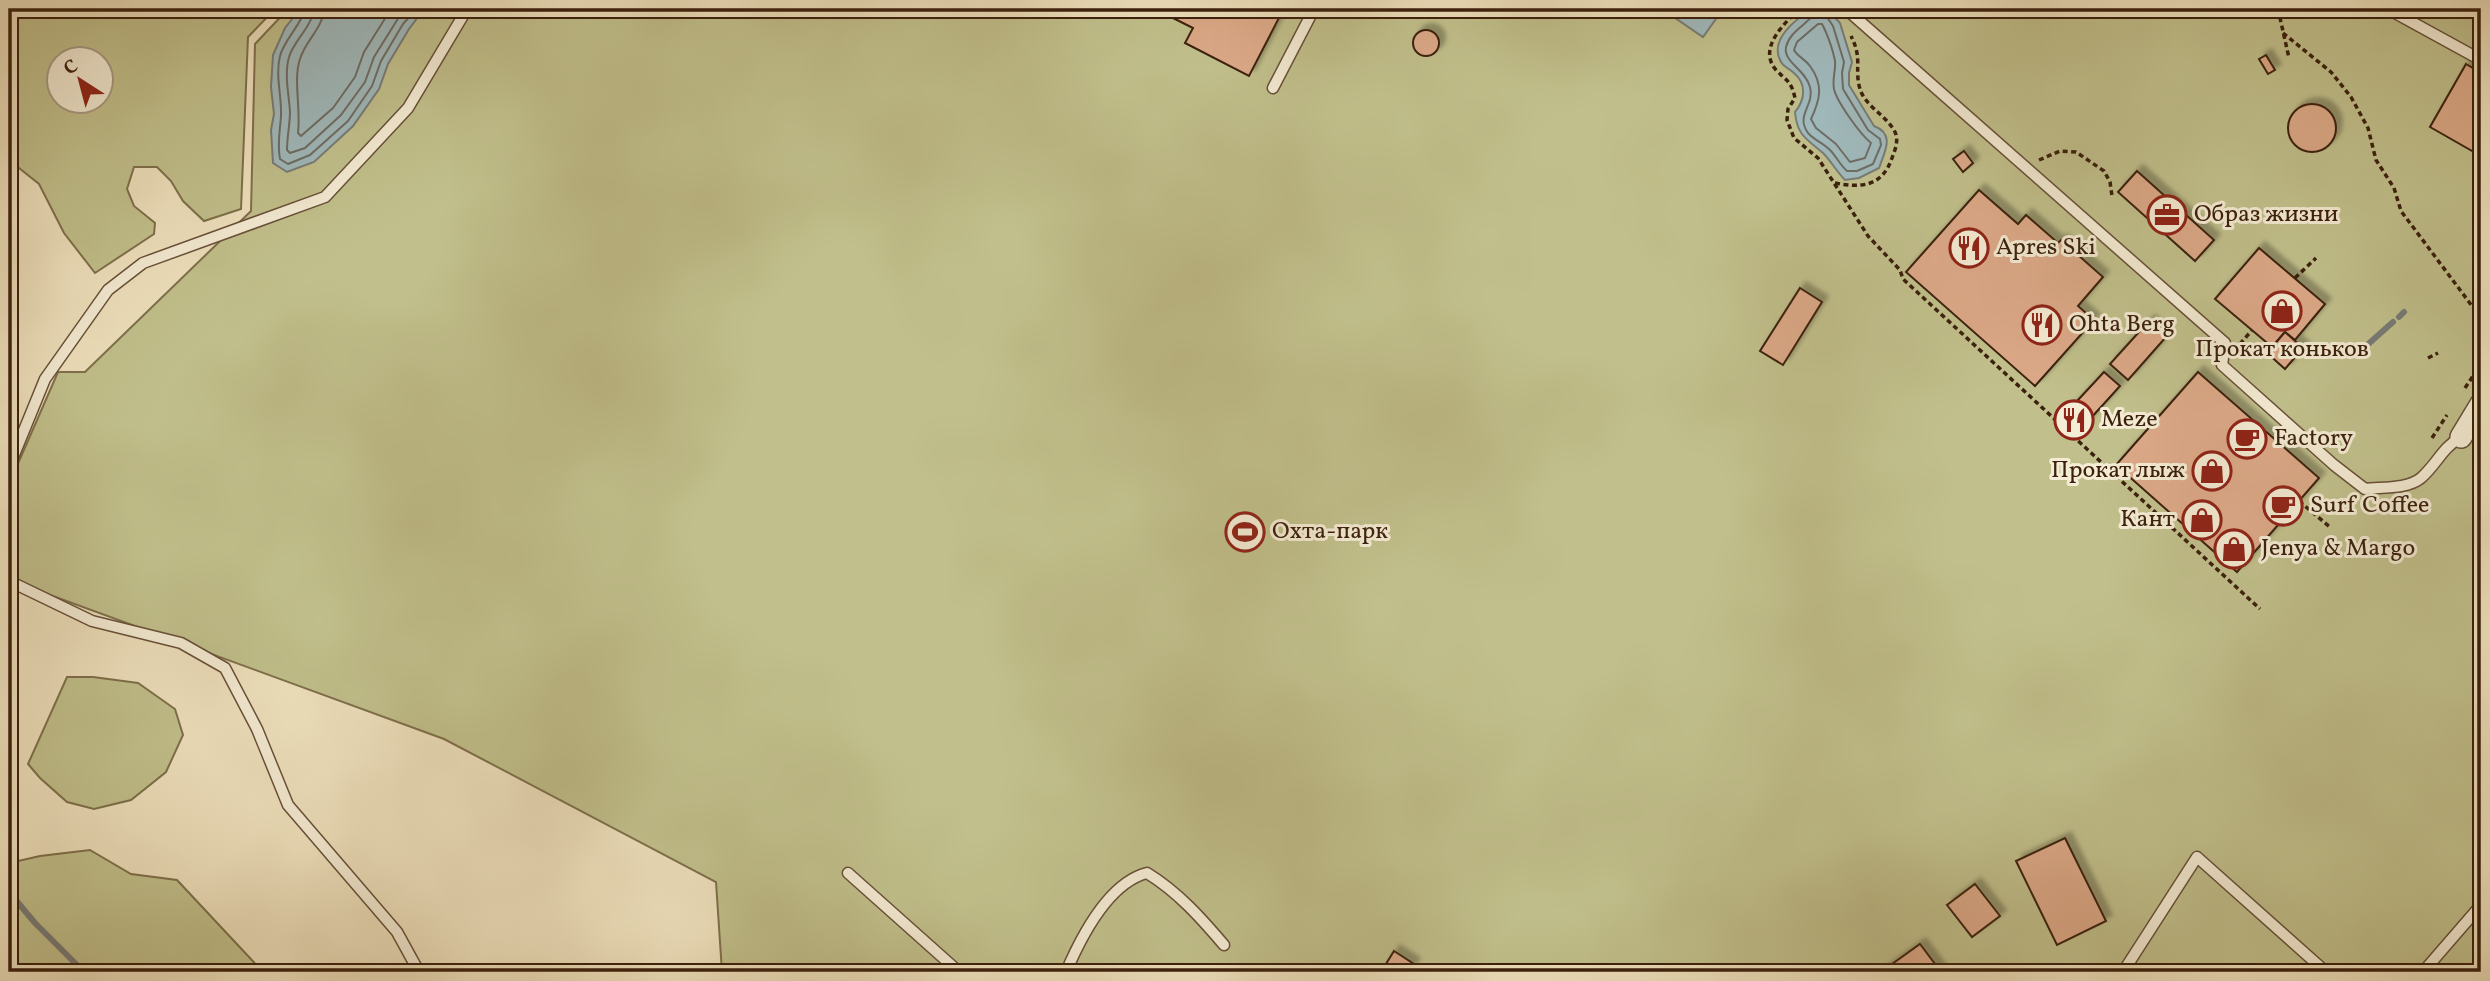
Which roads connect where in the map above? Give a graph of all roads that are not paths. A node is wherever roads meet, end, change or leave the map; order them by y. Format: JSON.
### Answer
{"nodes":[{"id":1,"x":467,"y":9,"type":"edge"},
{"id":2,"x":1314,"y":9,"type":"edge"},
{"id":3,"x":1846,"y":9,"type":"edge"},
{"id":4,"x":2388,"y":9,"type":"edge"},
{"id":5,"x":2481,"y":60,"type":"edge"},
{"id":6,"x":1273,"y":88,"type":"dead end"},
{"id":7,"x":2481,"y":404,"type":"edge"},
{"id":8,"x":2461,"y":437,"type":"joint"},
{"id":9,"x":9,"y":467,"type":"edge"},
{"id":10,"x":9,"y":581,"type":"edge"},
{"id":11,"x":848,"y":873,"type":"dead end"},
{"id":12,"x":2481,"y":905,"type":"edge"},
{"id":13,"x":1224,"y":945,"type":"dead end"},
{"id":14,"x":419,"y":972,"type":"edge"},
{"id":15,"x":959,"y":972,"type":"edge"},
{"id":16,"x":1066,"y":972,"type":"edge"},
{"id":17,"x":2123,"y":972,"type":"edge"},
{"id":18,"x":2326,"y":972,"type":"edge"},
{"id":19,"x":2423,"y":972,"type":"edge"}],
"edges":[{"from":1,"to":9,"type":"lane"},
{"from":2,"to":6,"type":"lane"},
{"from":3,"to":8,"type":"lane"},
{"from":4,"to":5,"type":"lane"},
{"from":7,"to":8,"type":"street"},
{"from":10,"to":14,"type":"lane"},
{"from":11,"to":15,"type":"lane"},
{"from":12,"to":19,"type":"lane"},
{"from":13,"to":16,"type":"lane"},
{"from":17,"to":18,"type":"lane"}]}
